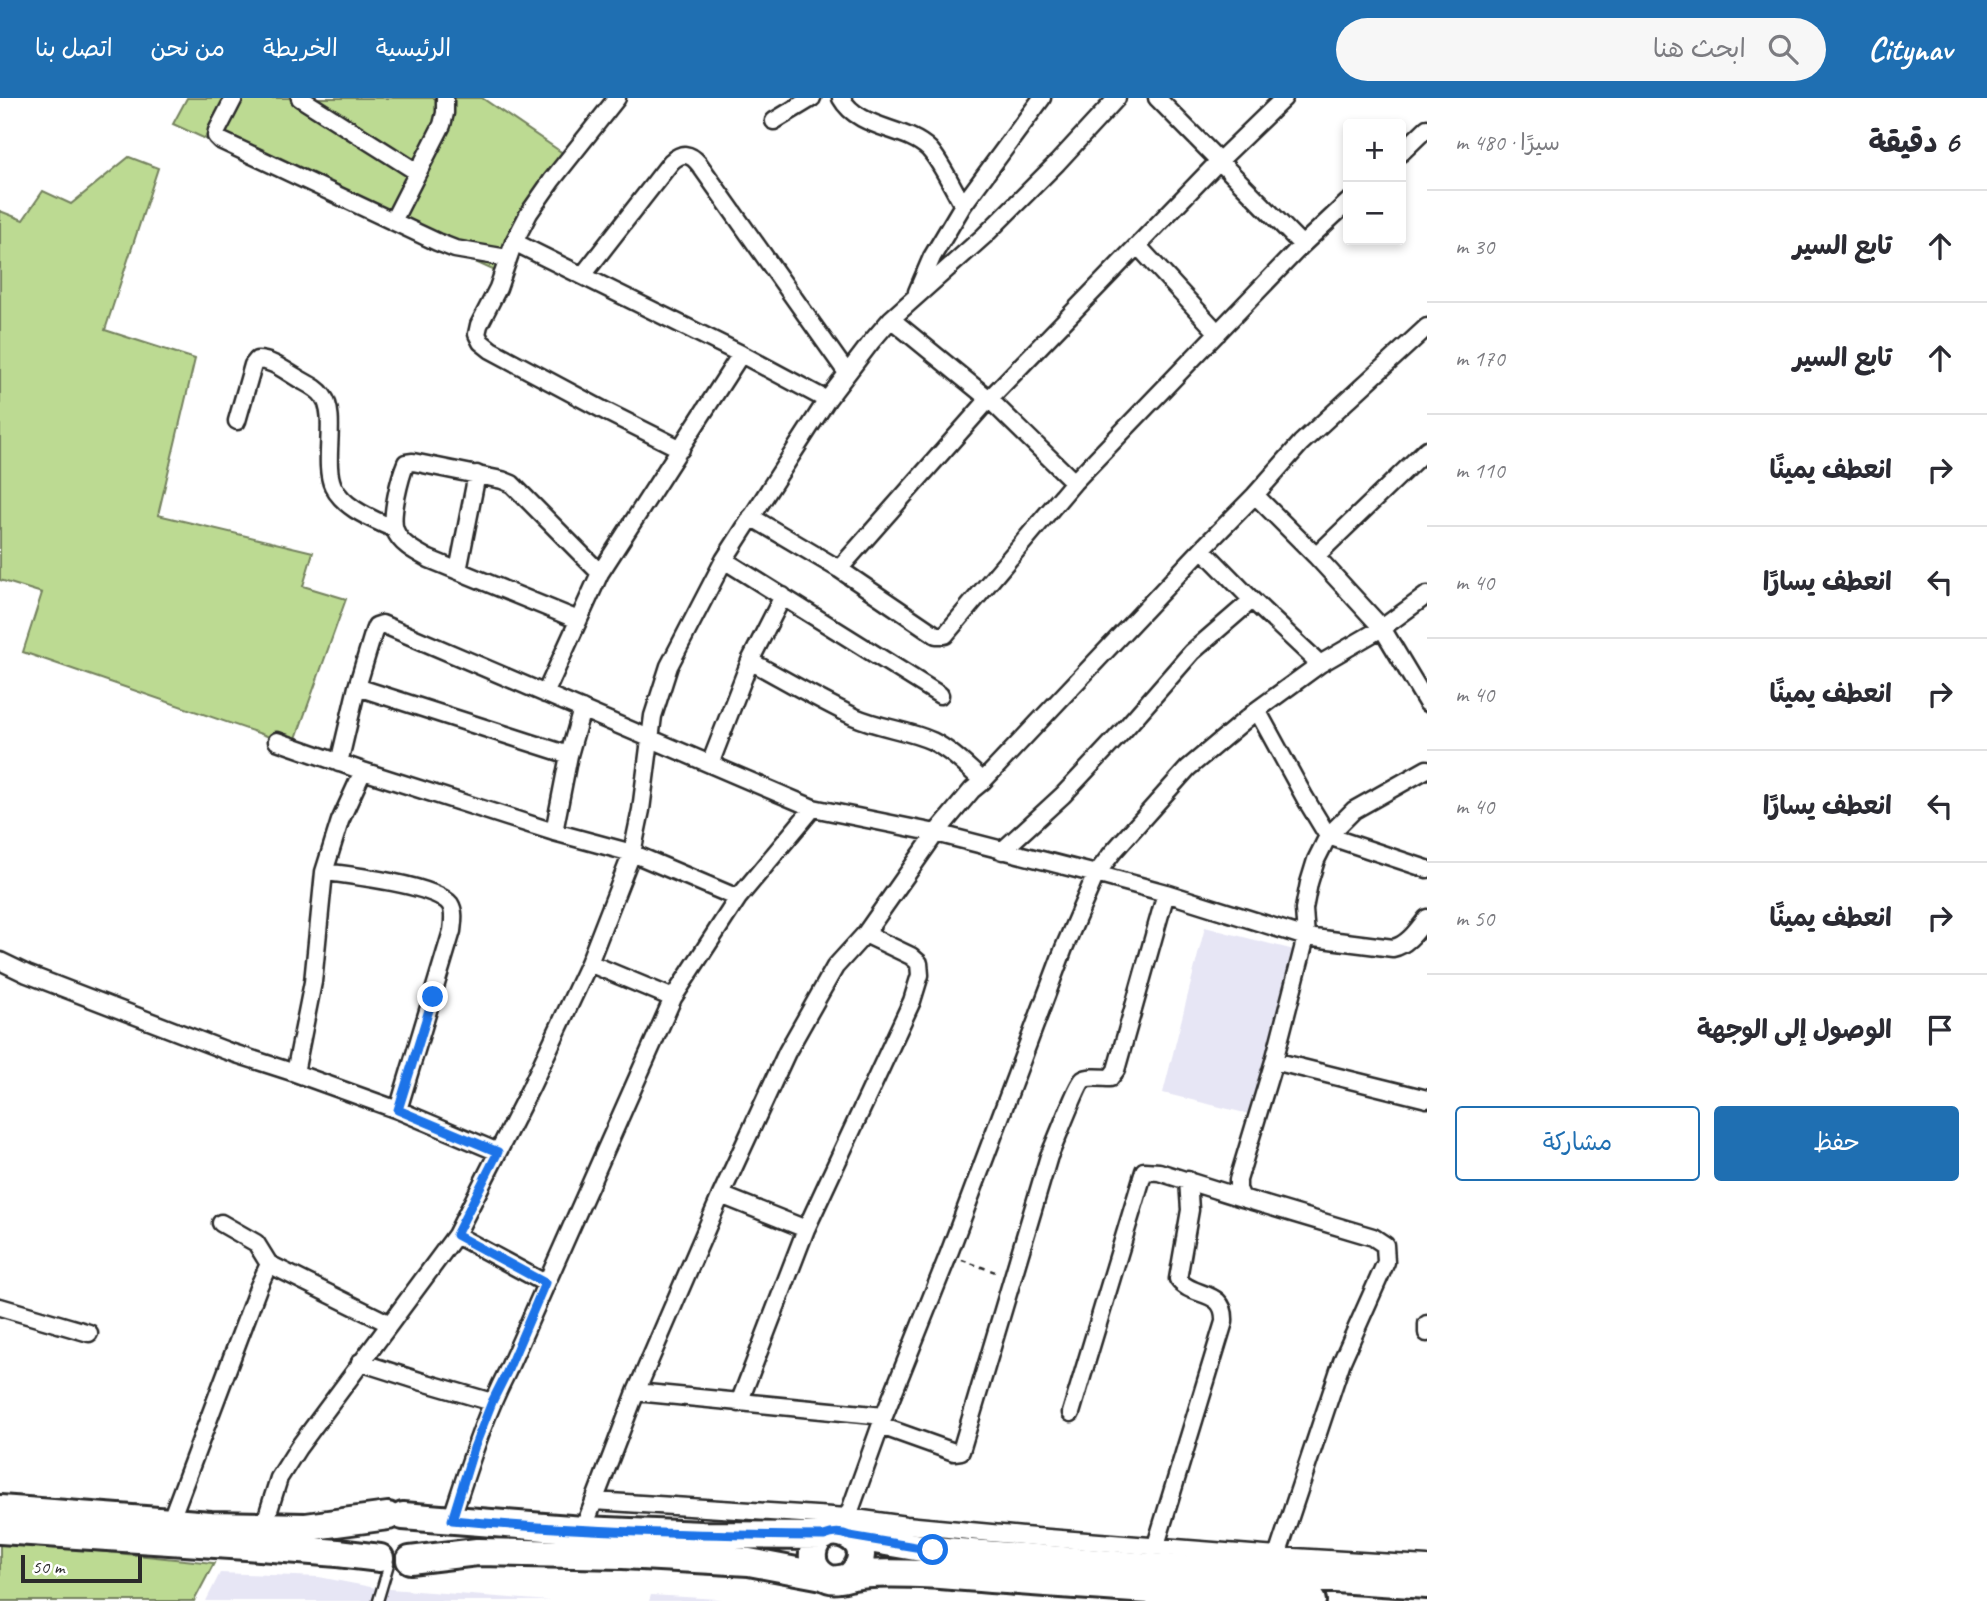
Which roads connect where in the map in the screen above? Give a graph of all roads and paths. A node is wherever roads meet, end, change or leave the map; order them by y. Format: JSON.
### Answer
{"nodes":[{"id":1,"x":234,"y":98,"type":"edge"},
{"id":2,"x":617,"y":98,"type":"edge"},
{"id":3,"x":812,"y":98,"type":"edge"},
{"id":4,"x":841,"y":98,"type":"edge"},
{"id":5,"x":1042,"y":98,"type":"edge"},
{"id":6,"x":1117,"y":98,"type":"edge"},
{"id":7,"x":1157,"y":98,"type":"edge"},
{"id":8,"x":1283,"y":98,"type":"edge"},
{"id":9,"x":444,"y":99,"type":"edge"},
{"id":10,"x":310,"y":101,"type":"edge"},
{"id":11,"x":774,"y":121,"type":"dead end"},
{"id":12,"x":1427,"y":128,"type":"edge"},
{"id":13,"x":1406,"y":148,"type":"edge"},
{"id":14,"x":1220,"y":160,"type":"junction"},
{"id":15,"x":417,"y":173,"type":"junction"},
{"id":16,"x":963,"y":205,"type":"junction"},
{"id":17,"x":1343,"y":207,"type":"edge"},
{"id":18,"x":393,"y":221,"type":"junction"},
{"id":19,"x":514,"y":242,"type":"junction"},
{"id":20,"x":1302,"y":245,"type":"junction"},
{"id":21,"x":1138,"y":246,"type":"junction"},
{"id":22,"x":507,"y":258,"type":"junction"},
{"id":23,"x":583,"y":275,"type":"junction"},
{"id":24,"x":915,"y":298,"type":"junction"},
{"id":25,"x":891,"y":319,"type":"junction"},
{"id":26,"x":1427,"y":327,"type":"edge"},
{"id":27,"x":1218,"y":333,"type":"junction"},
{"id":28,"x":741,"y":354,"type":"junction"},
{"id":29,"x":847,"y":373,"type":"junction"},
{"id":30,"x":989,"y":399,"type":"junction"},
{"id":31,"x":827,"y":400,"type":"junction"},
{"id":32,"x":237,"y":421,"type":"dead end"},
{"id":33,"x":681,"y":449,"type":"junction"},
{"id":34,"x":1427,"y":449,"type":"edge"},
{"id":35,"x":477,"y":474,"type":"junction"},
{"id":36,"x":1074,"y":482,"type":"junction"},
{"id":37,"x":1255,"y":495,"type":"junction"},
{"id":38,"x":751,"y":517,"type":"junction"},
{"id":39,"x":394,"y":529,"type":"junction"},
{"id":40,"x":1202,"y":549,"type":"junction"},
{"id":41,"x":1316,"y":556,"type":"junction"},
{"id":42,"x":724,"y":560,"type":"junction"},
{"id":43,"x":839,"y":569,"type":"junction"},
{"id":44,"x":458,"y":571,"type":"junction"},
{"id":45,"x":600,"y":573,"type":"junction"},
{"id":46,"x":1427,"y":595,"type":"edge"},
{"id":47,"x":783,"y":596,"type":"junction"},
{"id":48,"x":1252,"y":600,"type":"junction"},
{"id":49,"x":578,"y":620,"type":"junction"},
{"id":50,"x":1382,"y":628,"type":"junction"},
{"id":51,"x":750,"y":661,"type":"junction"},
{"id":52,"x":1320,"y":664,"type":"junction"},
{"id":53,"x":357,"y":687,"type":"junction"},
{"id":54,"x":545,"y":694,"type":"junction"},
{"id":55,"x":940,"y":695,"type":"dead end"},
{"id":56,"x":1427,"y":703,"type":"edge"},
{"id":57,"x":582,"y":709,"type":"junction"},
{"id":58,"x":1257,"y":710,"type":"junction"},
{"id":59,"x":649,"y":739,"type":"junction"},
{"id":60,"x":276,"y":741,"type":"dead end"},
{"id":61,"x":569,"y":755,"type":"junction"},
{"id":62,"x":340,"y":764,"type":"junction"},
{"id":63,"x":710,"y":764,"type":"junction"},
{"id":64,"x":1427,"y":769,"type":"edge"},
{"id":65,"x":363,"y":771,"type":"junction"},
{"id":66,"x":984,"y":781,"type":"junction"},
{"id":67,"x":813,"y":808,"type":"junction"},
{"id":68,"x":554,"y":832,"type":"junction"},
{"id":69,"x":936,"y":833,"type":"junction"},
{"id":70,"x":1328,"y":836,"type":"junction"},
{"id":71,"x":1002,"y":851,"type":"junction"},
{"id":72,"x":632,"y":853,"type":"junction"},
{"id":73,"x":1427,"y":869,"type":"edge"},
{"id":74,"x":324,"y":872,"type":"junction"},
{"id":75,"x":1096,"y":874,"type":"junction"},
{"id":76,"x":1166,"y":893,"type":"junction"},
{"id":77,"x":738,"y":898,"type":"junction"},
{"id":78,"x":1427,"y":918,"type":"edge"},
{"id":79,"x":864,"y":934,"type":"junction"},
{"id":80,"x":1306,"y":937,"type":"junction"},
{"id":81,"x":0,"y":961,"type":"edge"},
{"id":82,"x":589,"y":963,"type":"junction"},
{"id":83,"x":673,"y":998,"type":"junction"},
{"id":84,"x":1274,"y":1061,"type":"junction"},
{"id":85,"x":295,"y":1073,"type":"junction"},
{"id":86,"x":1427,"y":1099,"type":"edge"},
{"id":87,"x":398,"y":1110,"type":"junction"},
{"id":88,"x":498,"y":1152,"type":"junction"},
{"id":89,"x":1188,"y":1180,"type":"junction"},
{"id":90,"x":722,"y":1195,"type":"junction"},
{"id":91,"x":1242,"y":1198,"type":"junction"},
{"id":92,"x":221,"y":1223,"type":"dead end"},
{"id":93,"x":806,"y":1229,"type":"junction"},
{"id":94,"x":456,"y":1235,"type":"junction"},
{"id":95,"x":948,"y":1256,"type":"junction"},
{"id":96,"x":269,"y":1264,"type":"junction"},
{"id":97,"x":1013,"y":1278,"type":"junction"},
{"id":98,"x":545,"y":1283,"type":"junction"},
{"id":99,"x":0,"y":1307,"type":"edge"},
{"id":100,"x":390,"y":1324,"type":"junction"},
{"id":101,"x":1427,"y":1324,"type":"edge"},
{"id":102,"x":89,"y":1333,"type":"dead end"},
{"id":103,"x":1427,"y":1333,"type":"edge"},
{"id":104,"x":360,"y":1362,"type":"junction"},
{"id":105,"x":636,"y":1392,"type":"junction"},
{"id":106,"x":492,"y":1402,"type":"junction"},
{"id":107,"x":739,"y":1402,"type":"junction"},
{"id":108,"x":1071,"y":1413,"type":"dead end"},
{"id":109,"x":883,"y":1421,"type":"junction"},
{"id":110,"x":594,"y":1501,"type":"junction"},
{"id":111,"x":0,"y":1509,"type":"edge"},
{"id":112,"x":396,"y":1516,"type":"junction"},
{"id":113,"x":452,"y":1520,"type":"junction"},
{"id":114,"x":170,"y":1522,"type":"junction"},
{"id":115,"x":264,"y":1526,"type":"junction"},
{"id":116,"x":0,"y":1530,"type":"edge"},
{"id":117,"x":583,"y":1530,"type":"junction"},
{"id":118,"x":841,"y":1530,"type":"junction"},
{"id":119,"x":1156,"y":1545,"type":"junction"},
{"id":120,"x":1277,"y":1556,"type":"junction"},
{"id":121,"x":393,"y":1561,"type":"junction"},
{"id":122,"x":1427,"y":1565,"type":"edge"},
{"id":123,"x":823,"y":1576,"type":"junction"},
{"id":124,"x":849,"y":1576,"type":"junction"},
{"id":125,"x":1427,"y":1584,"type":"edge"},
{"id":126,"x":378,"y":1601,"type":"edge"},
{"id":127,"x":1312,"y":1601,"type":"edge"}],
"edges":[{"from":1,"to":18,"type":"street"},
{"from":2,"to":19,"type":"street"},
{"from":3,"to":11,"type":"street"},
{"from":4,"to":16,"type":"street"},
{"from":5,"to":16,"type":"street"},
{"from":6,"to":24,"type":"street"},
{"from":7,"to":14,"type":"street"},
{"from":8,"to":14,"type":"street"},
{"from":9,"to":15,"type":"street"},
{"from":10,"to":15,"type":"street"},
{"from":12,"to":13,"type":"street"},
{"from":14,"to":20,"type":"street"},
{"from":14,"to":21,"type":"street"},
{"from":15,"to":18,"type":"street"},
{"from":16,"to":24,"type":"street"},
{"from":17,"to":20,"type":"street"},
{"from":18,"to":22,"type":"street"},
{"from":19,"to":22,"type":"street"},
{"from":19,"to":23,"type":"street"},
{"from":20,"to":27,"type":"street"},
{"from":21,"to":27,"type":"street"},
{"from":21,"to":30,"type":"street"},
{"from":22,"to":33,"type":"street"},
{"from":23,"to":28,"type":"street"},
{"from":23,"to":29,"type":"street"},
{"from":24,"to":25,"type":"street"},
{"from":25,"to":29,"type":"street"},
{"from":25,"to":30,"type":"street"},
{"from":26,"to":37,"type":"street"},
{"from":27,"to":36,"type":"street"},
{"from":28,"to":31,"type":"street"},
{"from":28,"to":33,"type":"street"},
{"from":29,"to":31,"type":"street"},
{"from":30,"to":36,"type":"street"},
{"from":30,"to":43,"type":"street"},
{"from":31,"to":38,"type":"street"},
{"from":32,"to":39,"type":"street"},
{"from":33,"to":45,"type":"street"},
{"from":34,"to":41,"type":"street"},
{"from":35,"to":39,"type":"street"},
{"from":35,"to":44,"type":"street"},
{"from":35,"to":45,"type":"street"},
{"from":36,"to":43,"type":"street"},
{"from":37,"to":40,"type":"street"},
{"from":37,"to":41,"type":"street"},
{"from":38,"to":42,"type":"street"},
{"from":38,"to":43,"type":"street"},
{"from":39,"to":44,"type":"street"},
{"from":40,"to":48,"type":"street"},
{"from":40,"to":66,"type":"street"},
{"from":41,"to":50,"type":"street"},
{"from":42,"to":47,"type":"street"},
{"from":42,"to":59,"type":"street"},
{"from":44,"to":49,"type":"street"},
{"from":45,"to":49,"type":"street"},
{"from":46,"to":50,"type":"street"},
{"from":47,"to":51,"type":"street"},
{"from":47,"to":55,"type":"street"},
{"from":48,"to":52,"type":"street"},
{"from":48,"to":71,"type":"street"},
{"from":49,"to":54,"type":"street"},
{"from":50,"to":52,"type":"street"},
{"from":50,"to":56,"type":"street"},
{"from":51,"to":63,"type":"street"},
{"from":51,"to":66,"type":"street"},
{"from":52,"to":58,"type":"street"},
{"from":53,"to":54,"type":"street"},
{"from":53,"to":61,"type":"street"},
{"from":53,"to":62,"type":"street"},
{"from":54,"to":57,"type":"street"},
{"from":57,"to":59,"type":"street"},
{"from":57,"to":61,"type":"street"},
{"from":58,"to":70,"type":"street"},
{"from":58,"to":75,"type":"street"},
{"from":59,"to":63,"type":"street"},
{"from":59,"to":72,"type":"street"},
{"from":60,"to":62,"type":"street"},
{"from":61,"to":68,"type":"street"},
{"from":62,"to":65,"type":"street"},
{"from":63,"to":67,"type":"street"},
{"from":64,"to":70,"type":"street"},
{"from":65,"to":68,"type":"street"},
{"from":65,"to":74,"type":"street"},
{"from":66,"to":69,"type":"street"},
{"from":67,"to":69,"type":"street"},
{"from":67,"to":77,"type":"street"},
{"from":68,"to":72,"type":"street"},
{"from":69,"to":71,"type":"street"},
{"from":69,"to":79,"type":"street"},
{"from":70,"to":73,"type":"street"},
{"from":70,"to":80,"type":"street"},
{"from":71,"to":75,"type":"street"},
{"from":72,"to":77,"type":"street"},
{"from":72,"to":82,"type":"street"},
{"from":74,"to":85,"type":"street"},
{"from":74,"to":87,"type":"street"},
{"from":75,"to":76,"type":"street"},
{"from":75,"to":95,"type":"street"},
{"from":76,"to":80,"type":"street"},
{"from":76,"to":97,"type":"street"},
{"from":77,"to":83,"type":"street"},
{"from":78,"to":80,"type":"street"},
{"from":79,"to":90,"type":"street"},
{"from":79,"to":93,"type":"street"},
{"from":80,"to":84,"type":"street"},
{"from":81,"to":85,"type":"street"},
{"from":82,"to":83,"type":"street"},
{"from":82,"to":88,"type":"street"},
{"from":83,"to":98,"type":"street"},
{"from":84,"to":86,"type":"street"},
{"from":84,"to":91,"type":"street"},
{"from":85,"to":87,"type":"street"},
{"from":87,"to":88,"type":"street"},
{"from":88,"to":94,"type":"street"},
{"from":89,"to":91,"type":"street"},
{"from":89,"to":108,"type":"street"},
{"from":89,"to":119,"type":"street"},
{"from":90,"to":93,"type":"street"},
{"from":90,"to":105,"type":"street"},
{"from":91,"to":120,"type":"street"},
{"from":92,"to":96,"type":"street"},
{"from":93,"to":107,"type":"street"},
{"from":94,"to":98,"type":"street"},
{"from":94,"to":100,"type":"street"},
{"from":95,"to":97,"type":"path"},
{"from":95,"to":109,"type":"street"},
{"from":96,"to":100,"type":"street"},
{"from":96,"to":114,"type":"street"},
{"from":97,"to":109,"type":"street"},
{"from":98,"to":106,"type":"street"},
{"from":99,"to":102,"type":"street"},
{"from":100,"to":104,"type":"street"},
{"from":101,"to":103,"type":"street"},
{"from":104,"to":106,"type":"street"},
{"from":104,"to":115,"type":"street"},
{"from":105,"to":107,"type":"street"},
{"from":105,"to":110,"type":"street"},
{"from":106,"to":113,"type":"street"},
{"from":107,"to":109,"type":"street"},
{"from":109,"to":118,"type":"street"},
{"from":110,"to":117,"type":"street"},
{"from":110,"to":118,"type":"street"},
{"from":111,"to":114,"type":"main road"},
{"from":112,"to":113,"type":"main road"},
{"from":112,"to":115,"type":"main road"},
{"from":112,"to":121,"type":"main road"},
{"from":112,"to":121,"type":"main road"},
{"from":113,"to":117,"type":"main road"},
{"from":114,"to":115,"type":"main road"},
{"from":116,"to":121,"type":"main road"},
{"from":117,"to":118,"type":"main road"},
{"from":118,"to":119,"type":"street"},
{"from":118,"to":123,"type":"main road"},
{"from":118,"to":124,"type":"main road"},
{"from":118,"to":125,"type":"main road"},
{"from":119,"to":120,"type":"street"},
{"from":120,"to":122,"type":"street"},
{"from":121,"to":123,"type":"main road"},
{"from":121,"to":126,"type":"lane"},
{"from":123,"to":124,"type":"main road"},
{"from":124,"to":127,"type":"main road"}]}
